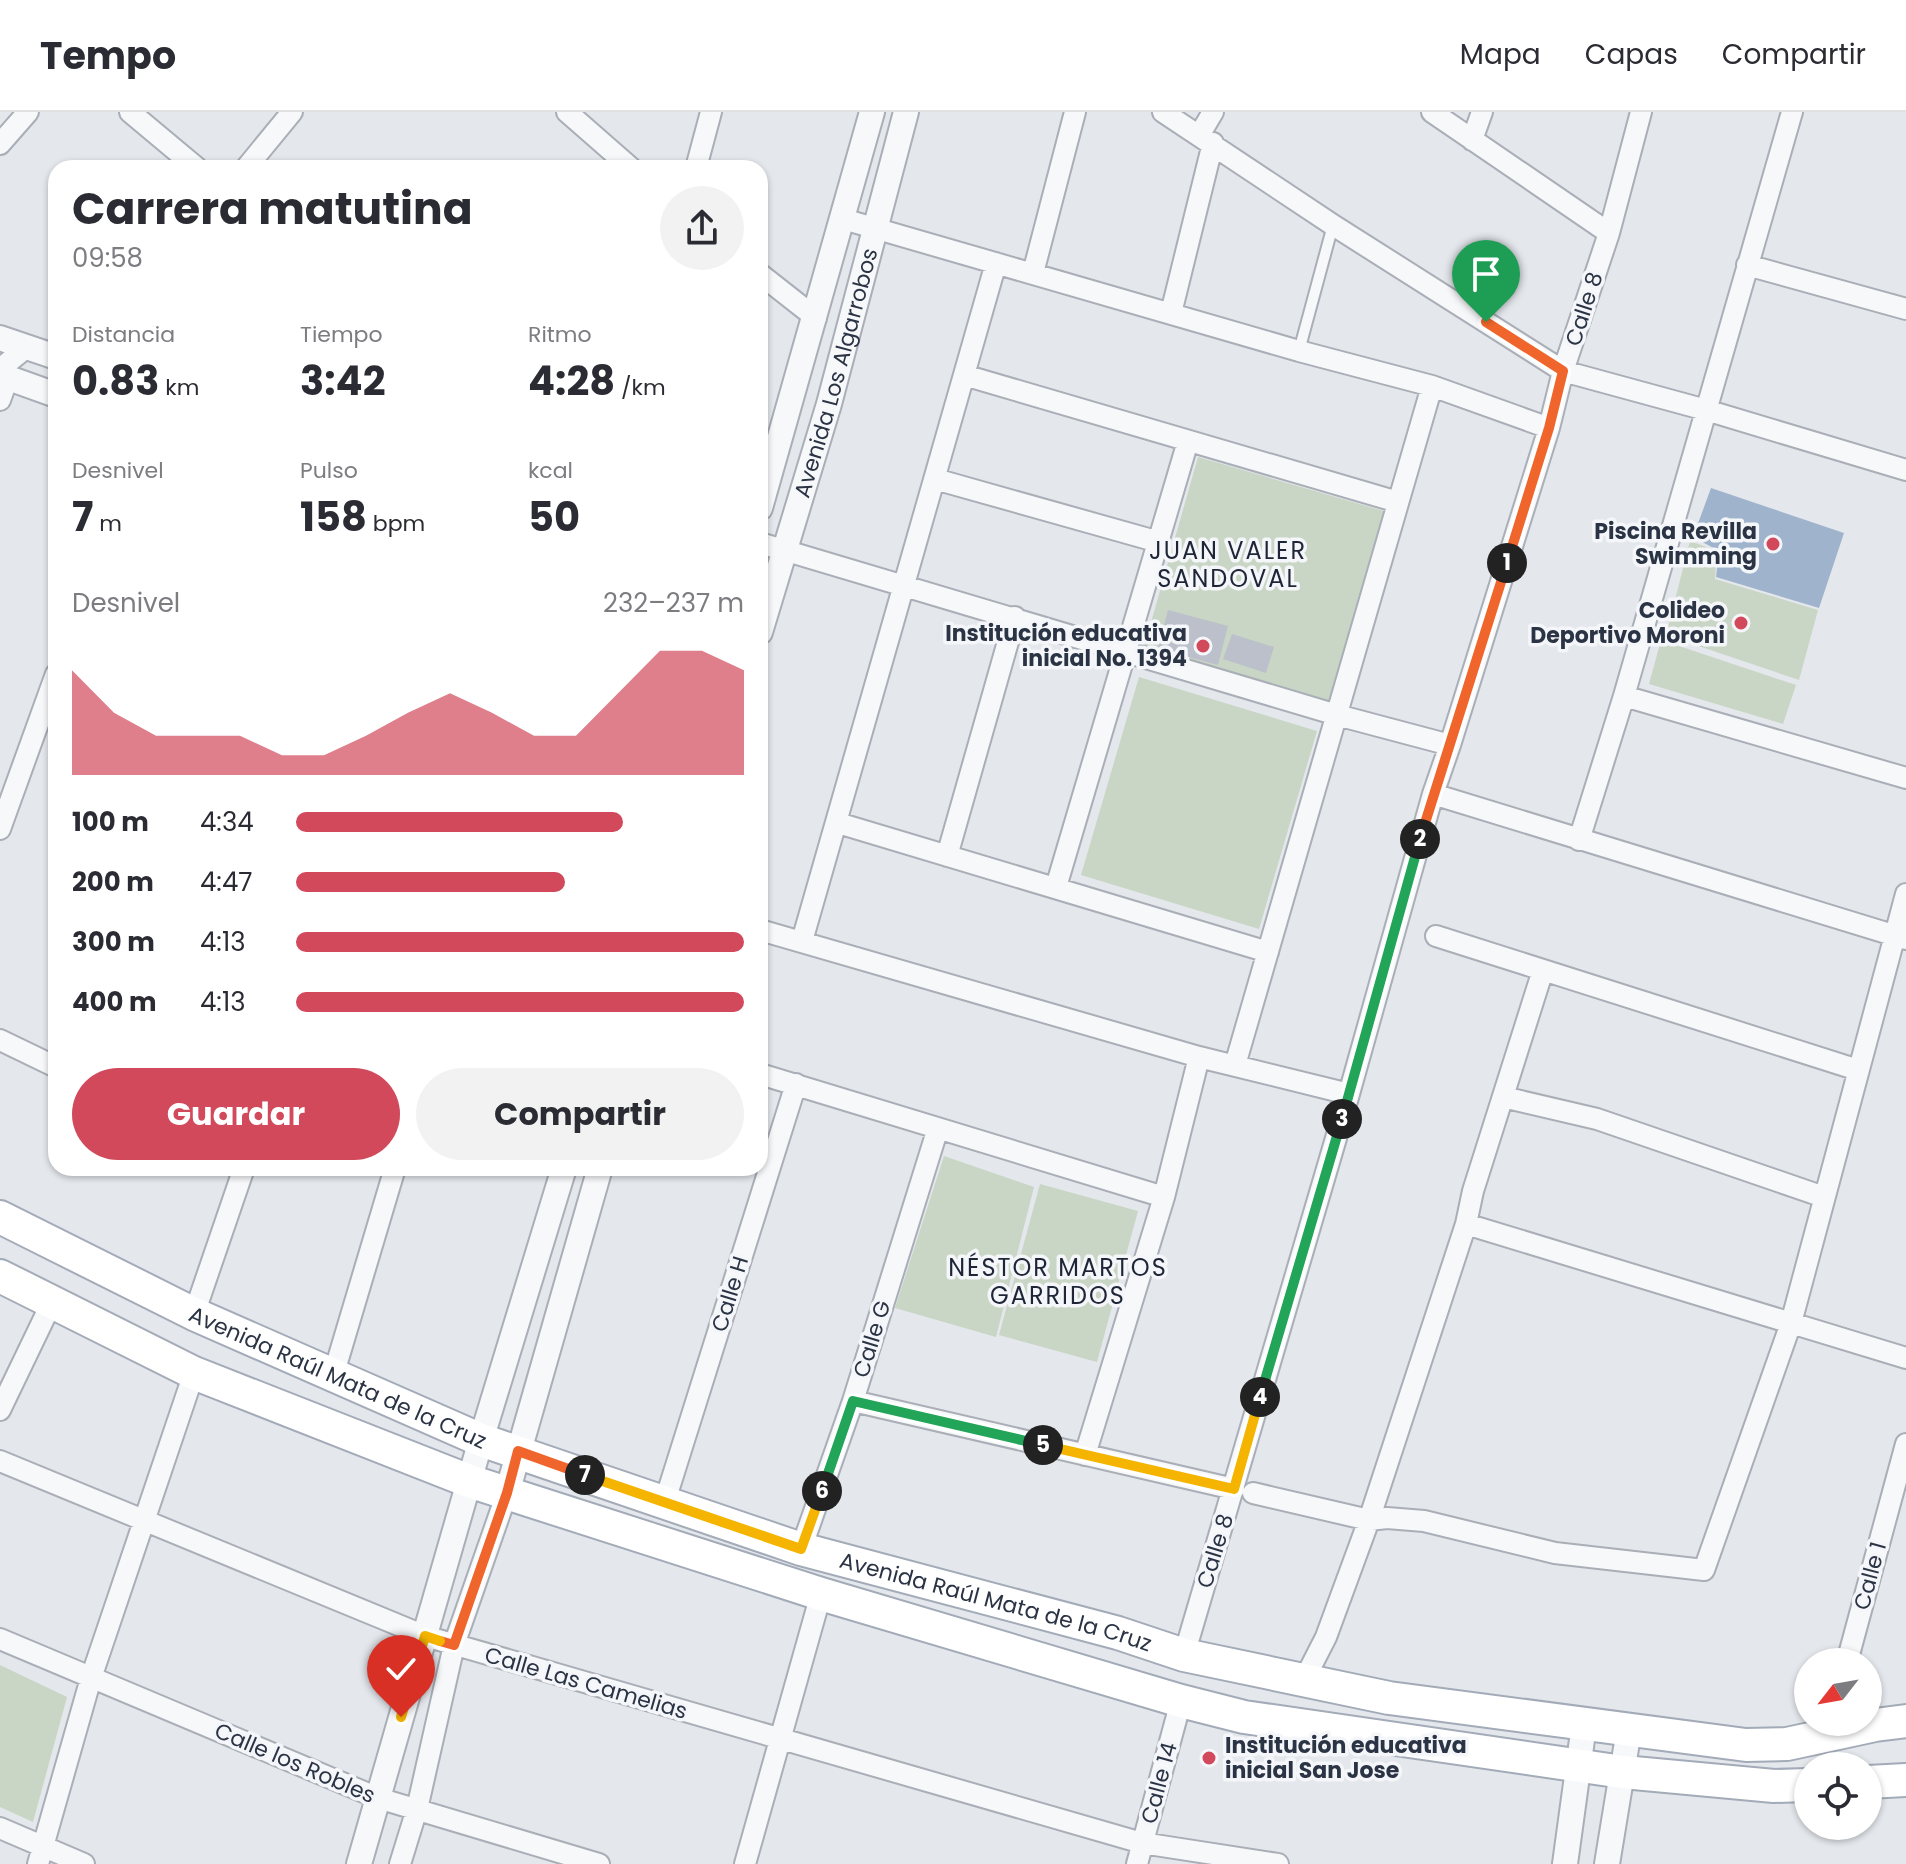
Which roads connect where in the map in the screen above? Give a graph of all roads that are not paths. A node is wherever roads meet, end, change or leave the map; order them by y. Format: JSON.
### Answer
{"nodes":[{"id":1,"x":28,"y":112,"type":"edge"},
{"id":2,"x":130,"y":112,"type":"edge"},
{"id":3,"x":292,"y":112,"type":"edge"},
{"id":4,"x":567,"y":112,"type":"edge"},
{"id":5,"x":711,"y":112,"type":"edge"},
{"id":6,"x":872,"y":112,"type":"edge"},
{"id":7,"x":906,"y":112,"type":"edge"},
{"id":8,"x":1075,"y":112,"type":"edge"},
{"id":9,"x":1163,"y":112,"type":"edge"},
{"id":10,"x":1213,"y":112,"type":"edge"},
{"id":11,"x":1432,"y":112,"type":"edge"},
{"id":12,"x":1482,"y":112,"type":"edge"},
{"id":13,"x":1641,"y":112,"type":"edge"},
{"id":14,"x":1792,"y":112,"type":"edge"},
{"id":15,"x":1206,"y":139,"type":"junction"},
{"id":16,"x":1472,"y":140,"type":"junction"},
{"id":17,"x":0,"y":144,"type":"edge"},
{"id":18,"x":187,"y":160,"type":"edge"},
{"id":19,"x":253,"y":160,"type":"edge"},
{"id":20,"x":622,"y":160,"type":"edge"},
{"id":21,"x":698,"y":160,"type":"edge"},
{"id":22,"x":843,"y":219,"type":"junction"},
{"id":23,"x":1333,"y":225,"type":"junction"},
{"id":24,"x":876,"y":229,"type":"junction"},
{"id":25,"x":1609,"y":233,"type":"junction"},
{"id":26,"x":996,"y":263,"type":"junction"},
{"id":27,"x":1747,"y":265,"type":"junction"},
{"id":28,"x":1033,"y":273,"type":"junction"},
{"id":29,"x":768,"y":280,"type":"edge"},
{"id":30,"x":1906,"y":309,"type":"edge"},
{"id":31,"x":1171,"y":313,"type":"junction"},
{"id":32,"x":816,"y":318,"type":"junction"},
{"id":33,"x":9,"y":342,"type":"edge"},
{"id":34,"x":1299,"y":351,"type":"junction"},
{"id":35,"x":48,"y":354,"type":"edge"},
{"id":36,"x":1563,"y":371,"type":"junction"},
{"id":37,"x":964,"y":375,"type":"junction"},
{"id":38,"x":2,"y":380,"type":"edge"},
{"id":39,"x":1432,"y":386,"type":"junction"},
{"id":40,"x":48,"y":393,"type":"edge"},
{"id":41,"x":1706,"y":410,"type":"junction"},
{"id":42,"x":1549,"y":428,"type":"junction"},
{"id":43,"x":1188,"y":441,"type":"junction"},
{"id":44,"x":1906,"y":470,"type":"edge"},
{"id":45,"x":935,"y":479,"type":"junction"},
{"id":46,"x":768,"y":481,"type":"edge"},
{"id":47,"x":1398,"y":502,"type":"junction"},
{"id":48,"x":1159,"y":542,"type":"junction"},
{"id":49,"x":768,"y":546,"type":"edge"},
{"id":50,"x":785,"y":551,"type":"junction"},
{"id":51,"x":906,"y":586,"type":"junction"},
{"id":52,"x":768,"y":606,"type":"edge"},
{"id":53,"x":1015,"y":617,"type":"junction"},
{"id":54,"x":1127,"y":652,"type":"junction"},
{"id":55,"x":1624,"y":696,"type":"junction"},
{"id":56,"x":48,"y":712,"type":"edge"},
{"id":57,"x":1337,"y":715,"type":"junction"},
{"id":58,"x":1450,"y":745,"type":"junction"},
{"id":59,"x":1906,"y":778,"type":"edge"},
{"id":60,"x":1433,"y":794,"type":"junction"},
{"id":61,"x":838,"y":823,"type":"junction"},
{"id":62,"x":0,"y":829,"type":"edge"},
{"id":63,"x":1579,"y":840,"type":"junction"},
{"id":64,"x":947,"y":856,"type":"junction"},
{"id":65,"x":1056,"y":887,"type":"junction"},
{"id":66,"x":1906,"y":894,"type":"edge"},
{"id":67,"x":768,"y":932,"type":"edge"},
{"id":68,"x":1436,"y":936,"type":"dead end"},
{"id":69,"x":1900,"y":938,"type":"edge"},
{"id":70,"x":802,"y":941,"type":"junction"},
{"id":71,"x":1268,"y":952,"type":"junction"},
{"id":72,"x":1543,"y":970,"type":"junction"},
{"id":73,"x":0,"y":1040,"type":"edge"},
{"id":74,"x":1199,"y":1057,"type":"junction"},
{"id":75,"x":48,"y":1063,"type":"edge"},
{"id":76,"x":1235,"y":1065,"type":"junction"},
{"id":77,"x":1858,"y":1070,"type":"junction"},
{"id":78,"x":768,"y":1076,"type":"edge"},
{"id":79,"x":796,"y":1084,"type":"junction"},
{"id":80,"x":1349,"y":1094,"type":"junction"},
{"id":81,"x":1503,"y":1097,"type":"junction"},
{"id":82,"x":938,"y":1128,"type":"junction"},
{"id":83,"x":768,"y":1173,"type":"edge"},
{"id":84,"x":241,"y":1176,"type":"edge"},
{"id":85,"x":393,"y":1176,"type":"edge"},
{"id":86,"x":562,"y":1176,"type":"edge"},
{"id":87,"x":598,"y":1176,"type":"edge"},
{"id":88,"x":767,"y":1176,"type":"edge"},
{"id":89,"x":1164,"y":1197,"type":"junction"},
{"id":90,"x":1824,"y":1197,"type":"junction"},
{"id":91,"x":0,"y":1217,"type":"edge"},
{"id":92,"x":1466,"y":1224,"type":"junction"},
{"id":93,"x":0,"y":1276,"type":"edge"},
{"id":94,"x":51,"y":1304,"type":"junction"},
{"id":95,"x":194,"y":1314,"type":"junction"},
{"id":96,"x":1791,"y":1323,"type":"junction"},
{"id":97,"x":1906,"y":1358,"type":"edge"},
{"id":98,"x":194,"y":1373,"type":"junction"},
{"id":99,"x":333,"y":1376,"type":"junction"},
{"id":100,"x":853,"y":1401,"type":"junction"},
{"id":101,"x":0,"y":1410,"type":"edge"},
{"id":102,"x":481,"y":1440,"type":"junction"},
{"id":103,"x":1906,"y":1444,"type":"edge"},
{"id":104,"x":518,"y":1451,"type":"junction"},
{"id":105,"x":1085,"y":1455,"type":"junction"},
{"id":106,"x":0,"y":1461,"type":"edge"},
{"id":107,"x":469,"y":1481,"type":"junction"},
{"id":108,"x":1243,"y":1491,"type":"junction"},
{"id":109,"x":507,"y":1493,"type":"junction"},
{"id":110,"x":664,"y":1504,"type":"junction"},
{"id":111,"x":144,"y":1520,"type":"junction"},
{"id":112,"x":1369,"y":1520,"type":"junction"},
{"id":113,"x":801,"y":1549,"type":"junction"},
{"id":114,"x":821,"y":1594,"type":"junction"},
{"id":115,"x":425,"y":1636,"type":"junction"},
{"id":116,"x":0,"y":1639,"type":"edge"},
{"id":117,"x":454,"y":1645,"type":"junction"},
{"id":118,"x":1851,"y":1648,"type":"edge"},
{"id":119,"x":1184,"y":1655,"type":"junction"},
{"id":120,"x":91,"y":1678,"type":"junction"},
{"id":121,"x":1304,"y":1680,"type":"junction"},
{"id":122,"x":1181,"y":1701,"type":"junction"},
{"id":123,"x":1906,"y":1721,"type":"edge"},
{"id":124,"x":1882,"y":1723,"type":"edge"},
{"id":125,"x":1584,"y":1725,"type":"junction"},
{"id":126,"x":1629,"y":1730,"type":"junction"},
{"id":127,"x":1810,"y":1736,"type":"edge"},
{"id":128,"x":781,"y":1739,"type":"junction"},
{"id":129,"x":1579,"y":1766,"type":"junction"},
{"id":130,"x":1623,"y":1772,"type":"junction"},
{"id":131,"x":1906,"y":1780,"type":"edge"},
{"id":132,"x":1882,"y":1781,"type":"edge"},
{"id":133,"x":1794,"y":1785,"type":"edge"},
{"id":134,"x":378,"y":1798,"type":"junction"},
{"id":135,"x":417,"y":1809,"type":"junction"},
{"id":136,"x":0,"y":1828,"type":"edge"},
{"id":137,"x":1142,"y":1843,"type":"junction"},
{"id":138,"x":41,"y":1856,"type":"edge"},
{"id":139,"x":565,"y":1859,"type":"edge"},
{"id":140,"x":84,"y":1864,"type":"edge"},
{"id":141,"x":359,"y":1864,"type":"edge"},
{"id":142,"x":400,"y":1864,"type":"edge"},
{"id":143,"x":599,"y":1864,"type":"edge"},
{"id":144,"x":745,"y":1864,"type":"edge"},
{"id":145,"x":1137,"y":1864,"type":"edge"},
{"id":146,"x":1278,"y":1864,"type":"edge"},
{"id":147,"x":1565,"y":1864,"type":"edge"},
{"id":148,"x":1607,"y":1864,"type":"edge"}],
"edges":[{"from":1,"to":17,"type":"street"},
{"from":2,"to":18,"type":"street"},
{"from":3,"to":19,"type":"street"},
{"from":4,"to":20,"type":"street"},
{"from":5,"to":21,"type":"street"},
{"from":6,"to":22,"type":"street","name":"Avenida Los Algarrobos"},
{"from":7,"to":24,"type":"street","name":"Avenida Los Algarrobos"},
{"from":8,"to":28,"type":"street"},
{"from":9,"to":15,"type":"street"},
{"from":10,"to":15,"type":"street"},
{"from":11,"to":16,"type":"street"},
{"from":12,"to":16,"type":"street"},
{"from":13,"to":25,"type":"street","name":"Calle 8"},
{"from":14,"to":27,"type":"street"},
{"from":15,"to":23,"type":"street"},
{"from":15,"to":31,"type":"street"},
{"from":16,"to":25,"type":"street"},
{"from":22,"to":24,"type":"street"},
{"from":22,"to":32,"type":"street","name":"Avenida Los Algarrobos"},
{"from":23,"to":34,"type":"lane"},
{"from":23,"to":36,"type":"street"},
{"from":24,"to":26,"type":"street"},
{"from":24,"to":50,"type":"street","name":"Avenida Los Algarrobos"},
{"from":25,"to":36,"type":"street","name":"Calle 8"},
{"from":26,"to":28,"type":"street"},
{"from":26,"to":37,"type":"street"},
{"from":27,"to":30,"type":"street"},
{"from":27,"to":41,"type":"street"},
{"from":28,"to":31,"type":"street"},
{"from":29,"to":32,"type":"street"},
{"from":31,"to":34,"type":"street"},
{"from":32,"to":46,"type":"street","name":"Avenida Los Algarrobos"},
{"from":33,"to":35,"type":"street"},
{"from":33,"to":38,"type":"street"},
{"from":34,"to":39,"type":"street"},
{"from":36,"to":41,"type":"street"},
{"from":36,"to":42,"type":"street","name":"Calle 8"},
{"from":37,"to":43,"type":"street"},
{"from":37,"to":45,"type":"street"},
{"from":38,"to":40,"type":"street"},
{"from":39,"to":42,"type":"street"},
{"from":39,"to":47,"type":"street"},
{"from":41,"to":44,"type":"street"},
{"from":41,"to":55,"type":"street"},
{"from":42,"to":58,"type":"street","name":"Calle 8"},
{"from":43,"to":47,"type":"street"},
{"from":43,"to":48,"type":"street"},
{"from":45,"to":48,"type":"street"},
{"from":45,"to":51,"type":"street"},
{"from":47,"to":57,"type":"street"},
{"from":48,"to":54,"type":"street"},
{"from":49,"to":50,"type":"street"},
{"from":50,"to":51,"type":"street"},
{"from":50,"to":52,"type":"street","name":"Avenida Los Algarrobos"},
{"from":51,"to":53,"type":"street"},
{"from":51,"to":61,"type":"street"},
{"from":53,"to":54,"type":"street"},
{"from":53,"to":64,"type":"street"},
{"from":54,"to":57,"type":"street"},
{"from":54,"to":65,"type":"street"},
{"from":55,"to":59,"type":"street"},
{"from":55,"to":63,"type":"street"},
{"from":56,"to":62,"type":"street"},
{"from":57,"to":58,"type":"street"},
{"from":57,"to":71,"type":"street"},
{"from":58,"to":60,"type":"street","name":"Calle 8"},
{"from":60,"to":63,"type":"street"},
{"from":60,"to":80,"type":"street","name":"Calle 8"},
{"from":61,"to":64,"type":"street"},
{"from":61,"to":70,"type":"street"},
{"from":63,"to":69,"type":"street"},
{"from":64,"to":65,"type":"street"},
{"from":65,"to":71,"type":"street"},
{"from":66,"to":69,"type":"street"},
{"from":67,"to":70,"type":"street"},
{"from":68,"to":72,"type":"street"},
{"from":69,"to":77,"type":"street"},
{"from":70,"to":74,"type":"street"},
{"from":71,"to":76,"type":"street"},
{"from":72,"to":77,"type":"street"},
{"from":72,"to":81,"type":"street"},
{"from":73,"to":75,"type":"street"},
{"from":74,"to":76,"type":"street"},
{"from":74,"to":89,"type":"street"},
{"from":76,"to":80,"type":"street"},
{"from":77,"to":90,"type":"street"},
{"from":78,"to":79,"type":"street"},
{"from":79,"to":82,"type":"street"},
{"from":79,"to":83,"type":"street","name":"Calle H"},
{"from":80,"to":108,"type":"street","name":"Calle 8"},
{"from":81,"to":90,"type":"street"},
{"from":81,"to":92,"type":"street"},
{"from":82,"to":89,"type":"street"},
{"from":82,"to":100,"type":"street","name":"Calle G"},
{"from":84,"to":95,"type":"street"},
{"from":85,"to":99,"type":"street"},
{"from":86,"to":102,"type":"street"},
{"from":87,"to":104,"type":"street"},
{"from":88,"to":110,"type":"street","name":"Calle H"},
{"from":89,"to":105,"type":"street"},
{"from":90,"to":96,"type":"street"},
{"from":91,"to":95,"type":"main road","name":"Avenida Raúl Mata de la Cruz"},
{"from":92,"to":96,"type":"street"},
{"from":92,"to":112,"type":"street"},
{"from":93,"to":94,"type":"main road","name":"Avenida Raúl Mata de la Cruz"},
{"from":94,"to":98,"type":"main road","name":"Avenida Raúl Mata de la Cruz"},
{"from":94,"to":101,"type":"street"},
{"from":95,"to":99,"type":"main road","name":"Avenida Raúl Mata de la Cruz"},
{"from":96,"to":97,"type":"street"},
{"from":96,"to":112,"type":"street"},
{"from":98,"to":107,"type":"main road","name":"Avenida Raúl Mata de la Cruz"},
{"from":98,"to":111,"type":"street"},
{"from":99,"to":102,"type":"main road","name":"Avenida Raúl Mata de la Cruz"},
{"from":100,"to":105,"type":"street"},
{"from":100,"to":113,"type":"street","name":"Calle G"},
{"from":102,"to":104,"type":"main road","name":"Avenida Raúl Mata de la Cruz"},
{"from":102,"to":107,"type":"street"},
{"from":103,"to":118,"type":"street","name":"Calle 1"},
{"from":104,"to":109,"type":"street"},
{"from":104,"to":110,"type":"main road","name":"Avenida Raúl Mata de la Cruz"},
{"from":105,"to":108,"type":"street"},
{"from":106,"to":111,"type":"street","name":"Calle Las Camelias"},
{"from":107,"to":109,"type":"main road","name":"Avenida Raúl Mata de la Cruz"},
{"from":107,"to":115,"type":"street"},
{"from":108,"to":112,"type":"street"},
{"from":108,"to":119,"type":"street","name":"Calle 8"},
{"from":109,"to":114,"type":"main road","name":"Avenida Raúl Mata de la Cruz"},
{"from":109,"to":117,"type":"street"},
{"from":110,"to":113,"type":"main road","name":"Avenida Raúl Mata de la Cruz"},
{"from":111,"to":115,"type":"street","name":"Calle Las Camelias"},
{"from":111,"to":120,"type":"street"},
{"from":112,"to":121,"type":"street"},
{"from":113,"to":119,"type":"main road","name":"Avenida Raúl Mata de la Cruz"},
{"from":114,"to":122,"type":"main road","name":"Avenida Raúl Mata de la Cruz"},
{"from":114,"to":128,"type":"street"},
{"from":115,"to":117,"type":"street","name":"Calle Las Camelias"},
{"from":115,"to":134,"type":"street"},
{"from":116,"to":120,"type":"street","name":"Calle los Robles"},
{"from":117,"to":128,"type":"street","name":"Calle Las Camelias"},
{"from":117,"to":135,"type":"street"},
{"from":119,"to":121,"type":"main road","name":"Avenida Raúl Mata de la Cruz"},
{"from":120,"to":134,"type":"street","name":"Calle los Robles"},
{"from":120,"to":138,"type":"street"},
{"from":121,"to":125,"type":"main road","name":"Avenida Raúl Mata de la Cruz"},
{"from":122,"to":129,"type":"main road","name":"Avenida Raúl Mata de la Cruz"},
{"from":122,"to":137,"type":"street","name":"Calle 14"},
{"from":123,"to":124,"type":"main road","name":"Avenida Raúl Mata de la Cruz"},
{"from":125,"to":126,"type":"main road","name":"Avenida Raúl Mata de la Cruz"},
{"from":125,"to":129,"type":"street"},
{"from":126,"to":127,"type":"main road","name":"Avenida Raúl Mata de la Cruz"},
{"from":126,"to":130,"type":"street"},
{"from":128,"to":137,"type":"street","name":"Calle Las Camelias"},
{"from":128,"to":144,"type":"street"},
{"from":129,"to":130,"type":"main road","name":"Avenida Raúl Mata de la Cruz"},
{"from":129,"to":147,"type":"street"},
{"from":130,"to":133,"type":"main road","name":"Avenida Raúl Mata de la Cruz"},
{"from":130,"to":148,"type":"street"},
{"from":131,"to":132,"type":"main road"},
{"from":134,"to":135,"type":"street","name":"Calle los Robles"},
{"from":134,"to":141,"type":"street"},
{"from":135,"to":139,"type":"street","name":"Calle los Robles"},
{"from":135,"to":142,"type":"street"},
{"from":136,"to":138,"type":"street"},
{"from":137,"to":145,"type":"street","name":"Calle 14"},
{"from":137,"to":146,"type":"street"},
{"from":138,"to":140,"type":"street"},
{"from":139,"to":143,"type":"street","name":"Calle los Robles"}]}
